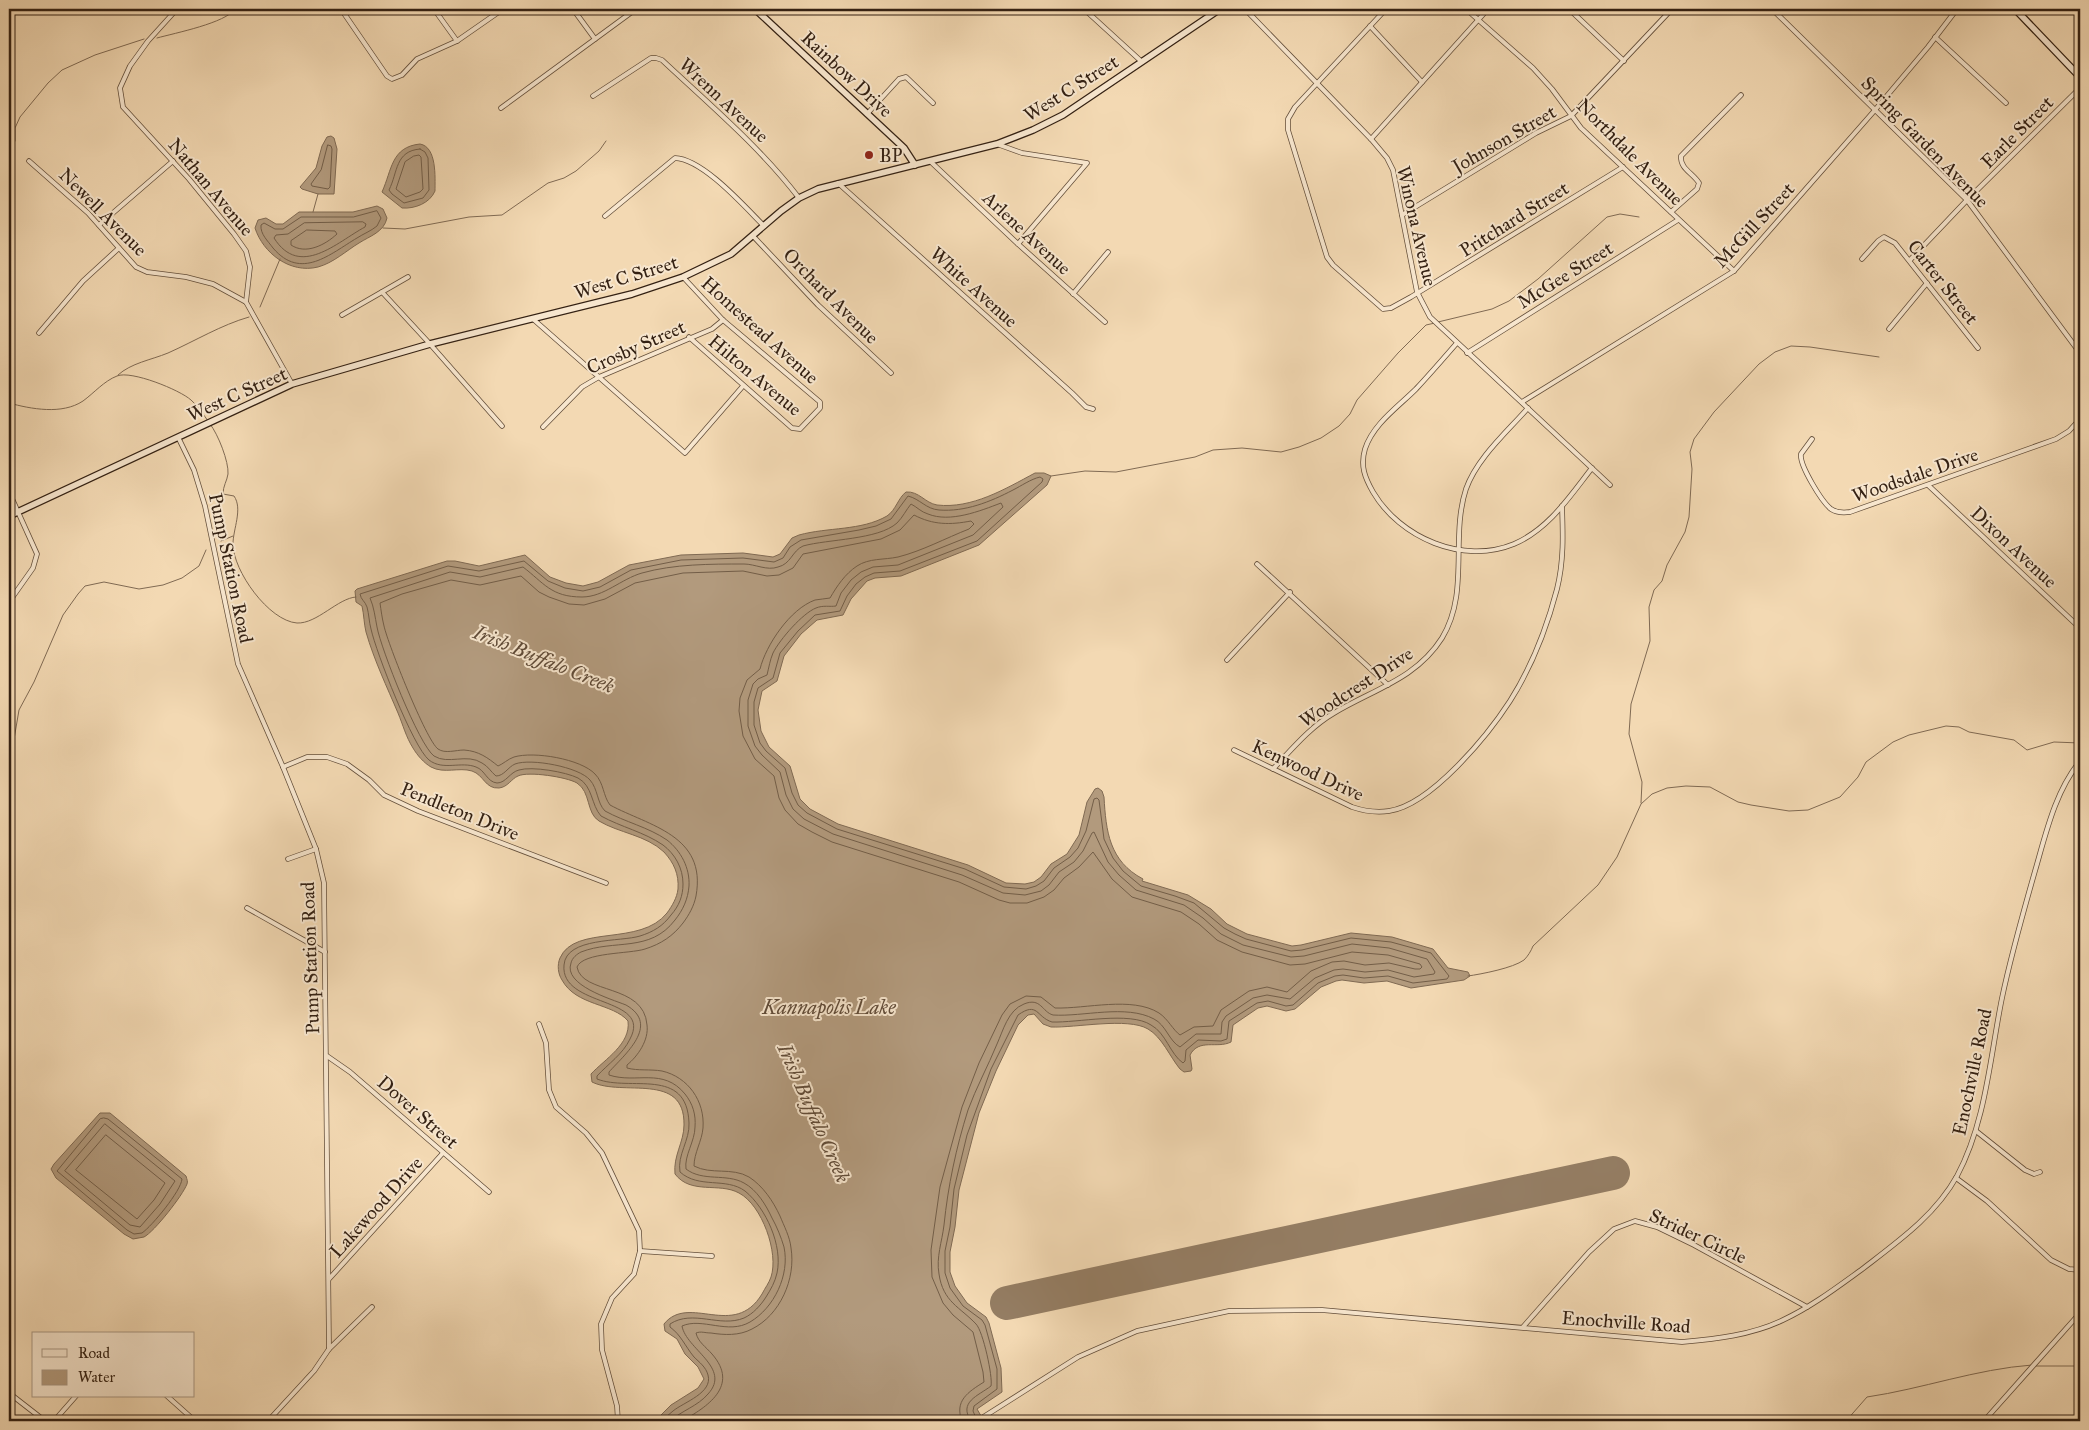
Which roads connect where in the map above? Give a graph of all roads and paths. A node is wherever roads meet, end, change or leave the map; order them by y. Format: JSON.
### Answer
{"nodes":[{"id":1,"x":177,"y":9,"type":"edge"},
{"id":2,"x":340,"y":9,"type":"edge"},
{"id":3,"x":434,"y":9,"type":"edge"},
{"id":4,"x":503,"y":9,"type":"edge"},
{"id":5,"x":573,"y":9,"type":"edge"},
{"id":6,"x":636,"y":9,"type":"edge"},
{"id":7,"x":755,"y":9,"type":"edge"},
{"id":8,"x":1084,"y":9,"type":"edge"},
{"id":9,"x":1220,"y":9,"type":"edge"},
{"id":10,"x":1245,"y":9,"type":"edge"},
{"id":11,"x":1386,"y":9,"type":"edge"},
{"id":12,"x":1466,"y":9,"type":"edge"},
{"id":13,"x":1488,"y":9,"type":"edge"},
{"id":14,"x":1569,"y":9,"type":"edge"},
{"id":15,"x":1672,"y":9,"type":"edge"},
{"id":16,"x":1772,"y":9,"type":"edge"},
{"id":17,"x":1956,"y":9,"type":"edge"},
{"id":18,"x":2015,"y":9,"type":"edge"},
{"id":19,"x":1478,"y":20,"type":"junction"},
{"id":20,"x":1370,"y":26,"type":"junction"},
{"id":21,"x":1935,"y":37,"type":"junction"},
{"id":22,"x":595,"y":39,"type":"junction"},
{"id":23,"x":457,"y":41,"type":"junction"},
{"id":24,"x":1624,"y":61,"type":"junction"},
{"id":25,"x":1142,"y":62,"type":"junction"},
{"id":26,"x":2080,"y":76,"type":"edge"},
{"id":27,"x":1422,"y":82,"type":"junction"},
{"id":28,"x":1317,"y":84,"type":"junction"},
{"id":29,"x":2080,"y":88,"type":"edge"},
{"id":30,"x":1741,"y":95,"type":"dead end"},
{"id":31,"x":593,"y":96,"type":"dead end"},
{"id":32,"x":933,"y":103,"type":"dead end"},
{"id":33,"x":2006,"y":103,"type":"dead end"},
{"id":34,"x":501,"y":108,"type":"dead end"},
{"id":35,"x":1875,"y":110,"type":"junction"},
{"id":36,"x":867,"y":114,"type":"junction"},
{"id":37,"x":1572,"y":116,"type":"junction"},
{"id":38,"x":1371,"y":139,"type":"junction"},
{"id":39,"x":998,"y":144,"type":"junction"},
{"id":40,"x":29,"y":161,"type":"dead end"},
{"id":41,"x":173,"y":161,"type":"junction"},
{"id":42,"x":931,"y":162,"type":"junction"},
{"id":43,"x":915,"y":165,"type":"junction"},
{"id":44,"x":1623,"y":167,"type":"junction"},
{"id":45,"x":838,"y":183,"type":"junction"},
{"id":46,"x":799,"y":198,"type":"junction"},
{"id":47,"x":1967,"y":200,"type":"junction"},
{"id":48,"x":1671,"y":212,"type":"junction"},
{"id":49,"x":1402,"y":215,"type":"junction"},
{"id":50,"x":606,"y":216,"type":"dead end"},
{"id":51,"x":1678,"y":220,"type":"junction"},
{"id":52,"x":98,"y":225,"type":"junction"},
{"id":53,"x":764,"y":226,"type":"junction"},
{"id":54,"x":753,"y":236,"type":"junction"},
{"id":55,"x":1018,"y":244,"type":"junction"},
{"id":56,"x":119,"y":248,"type":"junction"},
{"id":57,"x":1108,"y":252,"type":"dead end"},
{"id":58,"x":1862,"y":259,"type":"dead end"},
{"id":59,"x":1910,"y":260,"type":"junction"},
{"id":60,"x":1734,"y":271,"type":"junction"},
{"id":61,"x":408,"y":276,"type":"dead end"},
{"id":62,"x":683,"y":277,"type":"junction"},
{"id":63,"x":1927,"y":283,"type":"junction"},
{"id":64,"x":382,"y":292,"type":"junction"},
{"id":65,"x":1417,"y":292,"type":"junction"},
{"id":66,"x":1072,"y":294,"type":"junction"},
{"id":67,"x":246,"y":302,"type":"junction"},
{"id":68,"x":342,"y":315,"type":"dead end"},
{"id":69,"x":533,"y":319,"type":"junction"},
{"id":70,"x":723,"y":320,"type":"junction"},
{"id":71,"x":1105,"y":322,"type":"dead end"},
{"id":72,"x":1889,"y":329,"type":"dead end"},
{"id":73,"x":39,"y":333,"type":"dead end"},
{"id":74,"x":689,"y":337,"type":"junction"},
{"id":75,"x":430,"y":344,"type":"junction"},
{"id":76,"x":1456,"y":344,"type":"junction"},
{"id":77,"x":1978,"y":348,"type":"dead end"},
{"id":78,"x":1467,"y":352,"type":"junction"},
{"id":79,"x":2080,"y":353,"type":"edge"},
{"id":80,"x":891,"y":373,"type":"dead end"},
{"id":81,"x":599,"y":377,"type":"junction"},
{"id":82,"x":292,"y":384,"type":"junction"},
{"id":83,"x":743,"y":386,"type":"junction"},
{"id":84,"x":820,"y":402,"type":"joint"},
{"id":85,"x":1522,"y":402,"type":"junction"},
{"id":86,"x":1528,"y":408,"type":"junction"},
{"id":87,"x":1093,"y":409,"type":"dead end"},
{"id":88,"x":2080,"y":419,"type":"edge"},
{"id":89,"x":502,"y":426,"type":"dead end"},
{"id":90,"x":543,"y":427,"type":"dead end"},
{"id":91,"x":178,"y":437,"type":"junction"},
{"id":92,"x":1812,"y":439,"type":"dead end"},
{"id":93,"x":1592,"y":468,"type":"junction"},
{"id":94,"x":1610,"y":486,"type":"dead end"},
{"id":95,"x":1930,"y":486,"type":"junction"},
{"id":96,"x":9,"y":492,"type":"edge"},
{"id":97,"x":1562,"y":506,"type":"junction"},
{"id":98,"x":18,"y":512,"type":"junction"},
{"id":99,"x":9,"y":516,"type":"edge"},
{"id":100,"x":1458,"y":550,"type":"junction"},
{"id":101,"x":1258,"y":564,"type":"dead end"},
{"id":102,"x":1290,"y":592,"type":"junction"},
{"id":103,"x":9,"y":602,"type":"edge"},
{"id":104,"x":2080,"y":628,"type":"edge"},
{"id":105,"x":1227,"y":660,"type":"dead end"},
{"id":106,"x":1388,"y":685,"type":"junction"},
{"id":107,"x":1234,"y":750,"type":"dead end"},
{"id":108,"x":2080,"y":761,"type":"edge"},
{"id":109,"x":283,"y":768,"type":"junction"},
{"id":110,"x":1273,"y":769,"type":"junction"},
{"id":111,"x":316,"y":849,"type":"junction"},
{"id":112,"x":288,"y":859,"type":"dead end"},
{"id":113,"x":606,"y":883,"type":"dead end"},
{"id":114,"x":247,"y":908,"type":"dead end"},
{"id":115,"x":325,"y":952,"type":"junction"},
{"id":116,"x":539,"y":1024,"type":"dead end"},
{"id":117,"x":327,"y":1056,"type":"junction"},
{"id":118,"x":1976,"y":1131,"type":"junction"},
{"id":119,"x":443,"y":1153,"type":"junction"},
{"id":120,"x":2040,"y":1172,"type":"dead end"},
{"id":121,"x":1956,"y":1178,"type":"junction"},
{"id":122,"x":489,"y":1192,"type":"dead end"},
{"id":123,"x":640,"y":1251,"type":"junction"},
{"id":124,"x":712,"y":1256,"type":"dead end"},
{"id":125,"x":2080,"y":1270,"type":"edge"},
{"id":126,"x":329,"y":1279,"type":"junction"},
{"id":127,"x":372,"y":1307,"type":"dead end"},
{"id":128,"x":1807,"y":1307,"type":"junction"},
{"id":129,"x":2080,"y":1313,"type":"edge"},
{"id":130,"x":1523,"y":1328,"type":"junction"},
{"id":131,"x":329,"y":1349,"type":"junction"},
{"id":132,"x":9,"y":1393,"type":"edge"},
{"id":133,"x":74,"y":1398,"type":"edge"},
{"id":134,"x":169,"y":1398,"type":"edge"},
{"id":135,"x":45,"y":1421,"type":"edge"},
{"id":136,"x":54,"y":1421,"type":"edge"},
{"id":137,"x":195,"y":1421,"type":"edge"},
{"id":138,"x":268,"y":1421,"type":"edge"},
{"id":139,"x":618,"y":1421,"type":"edge"},
{"id":140,"x":977,"y":1421,"type":"edge"},
{"id":141,"x":1984,"y":1421,"type":"edge"}],
"edges":[{"from":1,"to":41,"type":"street","name":"Nathan Avenue"},
{"from":2,"to":23,"type":"street"},
{"from":3,"to":23,"type":"street"},
{"from":4,"to":23,"type":"street"},
{"from":5,"to":22,"type":"street"},
{"from":6,"to":22,"type":"street"},
{"from":7,"to":36,"type":"main road","name":"Rainbow Drive"},
{"from":8,"to":25,"type":"street"},
{"from":9,"to":25,"type":"main road","name":"West C Street"},
{"from":10,"to":28,"type":"street","name":"Winona Avenue"},
{"from":11,"to":20,"type":"street"},
{"from":12,"to":19,"type":"street","name":"Northdale Avenue"},
{"from":13,"to":19,"type":"street"},
{"from":14,"to":24,"type":"street"},
{"from":15,"to":24,"type":"street","name":"Johnson Street"},
{"from":16,"to":35,"type":"street","name":"Spring Garden Avenue"},
{"from":17,"to":21,"type":"street","name":"McGill Street"},
{"from":18,"to":26,"type":"main road"},
{"from":19,"to":27,"type":"street"},
{"from":19,"to":37,"type":"street","name":"Northdale Avenue"},
{"from":20,"to":27,"type":"street"},
{"from":20,"to":28,"type":"street"},
{"from":21,"to":33,"type":"street"},
{"from":21,"to":35,"type":"street","name":"McGill Street"},
{"from":22,"to":34,"type":"street"},
{"from":24,"to":37,"type":"street","name":"Johnson Street"},
{"from":25,"to":39,"type":"main road","name":"West C Street"},
{"from":27,"to":38,"type":"street"},
{"from":28,"to":38,"type":"street","name":"Winona Avenue"},
{"from":28,"to":65,"type":"street","name":"Pritchard Street"},
{"from":29,"to":47,"type":"street","name":"Earle Street"},
{"from":30,"to":48,"type":"street"},
{"from":31,"to":46,"type":"street","name":"Wrenn Avenue"},
{"from":32,"to":36,"type":"street"},
{"from":35,"to":47,"type":"street","name":"Spring Garden Avenue"},
{"from":35,"to":60,"type":"street","name":"McGill Street"},
{"from":36,"to":43,"type":"main road","name":"Rainbow Drive"},
{"from":37,"to":44,"type":"street","name":"Northdale Avenue"},
{"from":37,"to":49,"type":"street","name":"Johnson Street"},
{"from":38,"to":49,"type":"street","name":"Winona Avenue"},
{"from":39,"to":42,"type":"main road","name":"West C Street"},
{"from":39,"to":55,"type":"street"},
{"from":40,"to":52,"type":"street","name":"Newell Avenue"},
{"from":41,"to":52,"type":"street"},
{"from":41,"to":67,"type":"street","name":"Nathan Avenue"},
{"from":42,"to":43,"type":"main road","name":"West C Street"},
{"from":42,"to":55,"type":"street","name":"Arlene Avenue"},
{"from":43,"to":45,"type":"main road","name":"West C Street"},
{"from":44,"to":48,"type":"street","name":"Northdale Avenue"},
{"from":44,"to":65,"type":"street","name":"Pritchard Street"},
{"from":45,"to":46,"type":"main road","name":"West C Street"},
{"from":45,"to":87,"type":"street","name":"White Avenue"},
{"from":46,"to":53,"type":"main road","name":"West C Street"},
{"from":47,"to":59,"type":"street","name":"Earle Street"},
{"from":47,"to":79,"type":"street","name":"Spring Garden Avenue"},
{"from":48,"to":51,"type":"street","name":"Northdale Avenue"},
{"from":49,"to":65,"type":"street","name":"Winona Avenue"},
{"from":50,"to":53,"type":"street"},
{"from":51,"to":60,"type":"street","name":"Northdale Avenue"},
{"from":51,"to":78,"type":"street","name":"McGee Street"},
{"from":52,"to":56,"type":"street","name":"Newell Avenue"},
{"from":53,"to":54,"type":"main road","name":"West C Street"},
{"from":54,"to":62,"type":"main road","name":"West C Street"},
{"from":54,"to":80,"type":"street","name":"Orchard Avenue"},
{"from":55,"to":66,"type":"street","name":"Arlene Avenue"},
{"from":56,"to":67,"type":"street","name":"Newell Avenue"},
{"from":56,"to":73,"type":"street"},
{"from":57,"to":66,"type":"street"},
{"from":58,"to":59,"type":"street","name":"Carter Street"},
{"from":59,"to":63,"type":"street","name":"Carter Street"},
{"from":60,"to":85,"type":"street","name":"McGill Street"},
{"from":61,"to":64,"type":"street"},
{"from":62,"to":69,"type":"main road","name":"West C Street"},
{"from":62,"to":70,"type":"street","name":"Homestead Avenue"},
{"from":63,"to":72,"type":"street"},
{"from":63,"to":77,"type":"street","name":"Carter Street"},
{"from":64,"to":68,"type":"street"},
{"from":64,"to":75,"type":"street"},
{"from":65,"to":76,"type":"street","name":"Winona Avenue"},
{"from":66,"to":71,"type":"street","name":"Arlene Avenue"},
{"from":67,"to":82,"type":"street"},
{"from":69,"to":75,"type":"main road","name":"West C Street"},
{"from":69,"to":81,"type":"street"},
{"from":70,"to":74,"type":"street","name":"Crosby Street"},
{"from":70,"to":84,"type":"street","name":"Homestead Avenue"},
{"from":74,"to":81,"type":"street","name":"Crosby Street"},
{"from":74,"to":83,"type":"street","name":"Hilton Avenue"},
{"from":75,"to":82,"type":"main road","name":"West C Street"},
{"from":75,"to":89,"type":"street"},
{"from":76,"to":78,"type":"street","name":"Winona Avenue"},
{"from":76,"to":100,"type":"street"},
{"from":78,"to":85,"type":"street","name":"Winona Avenue"},
{"from":81,"to":83,"type":"street"},
{"from":81,"to":90,"type":"street","name":"Crosby Street"},
{"from":82,"to":91,"type":"main road","name":"West C Street"},
{"from":83,"to":84,"type":"street","name":"Hilton Avenue"},
{"from":85,"to":86,"type":"street","name":"Winona Avenue"},
{"from":86,"to":93,"type":"street","name":"Winona Avenue"},
{"from":86,"to":100,"type":"street","name":"Woodcrest Drive"},
{"from":88,"to":95,"type":"street","name":"Woodsdale Drive"},
{"from":91,"to":98,"type":"main road","name":"West C Street"},
{"from":91,"to":109,"type":"street","name":"Pump Station Road"},
{"from":92,"to":95,"type":"street","name":"Woodsdale Drive"},
{"from":93,"to":94,"type":"street","name":"Winona Avenue"},
{"from":93,"to":97,"type":"street"},
{"from":95,"to":104,"type":"street","name":"Dixon Avenue"},
{"from":96,"to":98,"type":"street"},
{"from":97,"to":100,"type":"street"},
{"from":97,"to":110,"type":"street","name":"Kenwood Drive"},
{"from":98,"to":99,"type":"main road","name":"West C Street"},
{"from":98,"to":103,"type":"street"},
{"from":100,"to":106,"type":"street","name":"Woodcrest Drive"},
{"from":101,"to":102,"type":"street"},
{"from":102,"to":105,"type":"street"},
{"from":102,"to":106,"type":"street"},
{"from":106,"to":110,"type":"street","name":"Woodcrest Drive"},
{"from":107,"to":110,"type":"street","name":"Kenwood Drive"},
{"from":108,"to":118,"type":"street","name":"Enochville Road"},
{"from":109,"to":111,"type":"street","name":"Pump Station Road"},
{"from":109,"to":113,"type":"street","name":"Pendleton Drive"},
{"from":111,"to":112,"type":"street"},
{"from":111,"to":115,"type":"street","name":"Pump Station Road"},
{"from":114,"to":115,"type":"street"},
{"from":115,"to":117,"type":"street","name":"Pump Station Road"},
{"from":116,"to":123,"type":"street"},
{"from":117,"to":119,"type":"street","name":"Dover Street"},
{"from":117,"to":126,"type":"street","name":"Pump Station Road"},
{"from":118,"to":120,"type":"street"},
{"from":118,"to":121,"type":"street","name":"Enochville Road"},
{"from":119,"to":122,"type":"street","name":"Dover Street"},
{"from":119,"to":126,"type":"street","name":"Lakewood Drive"},
{"from":121,"to":125,"type":"street"},
{"from":121,"to":128,"type":"street","name":"Enochville Road"},
{"from":123,"to":124,"type":"street"},
{"from":123,"to":139,"type":"street"},
{"from":126,"to":131,"type":"street","name":"Pump Station Road"},
{"from":127,"to":131,"type":"street"},
{"from":128,"to":130,"type":"street","name":"Enochville Road"},
{"from":128,"to":130,"type":"street","name":"Strider Circle"},
{"from":129,"to":141,"type":"street"},
{"from":130,"to":140,"type":"street","name":"Enochville Road"},
{"from":131,"to":138,"type":"street"},
{"from":132,"to":135,"type":"street"},
{"from":133,"to":136,"type":"street"},
{"from":134,"to":137,"type":"street"}]}
